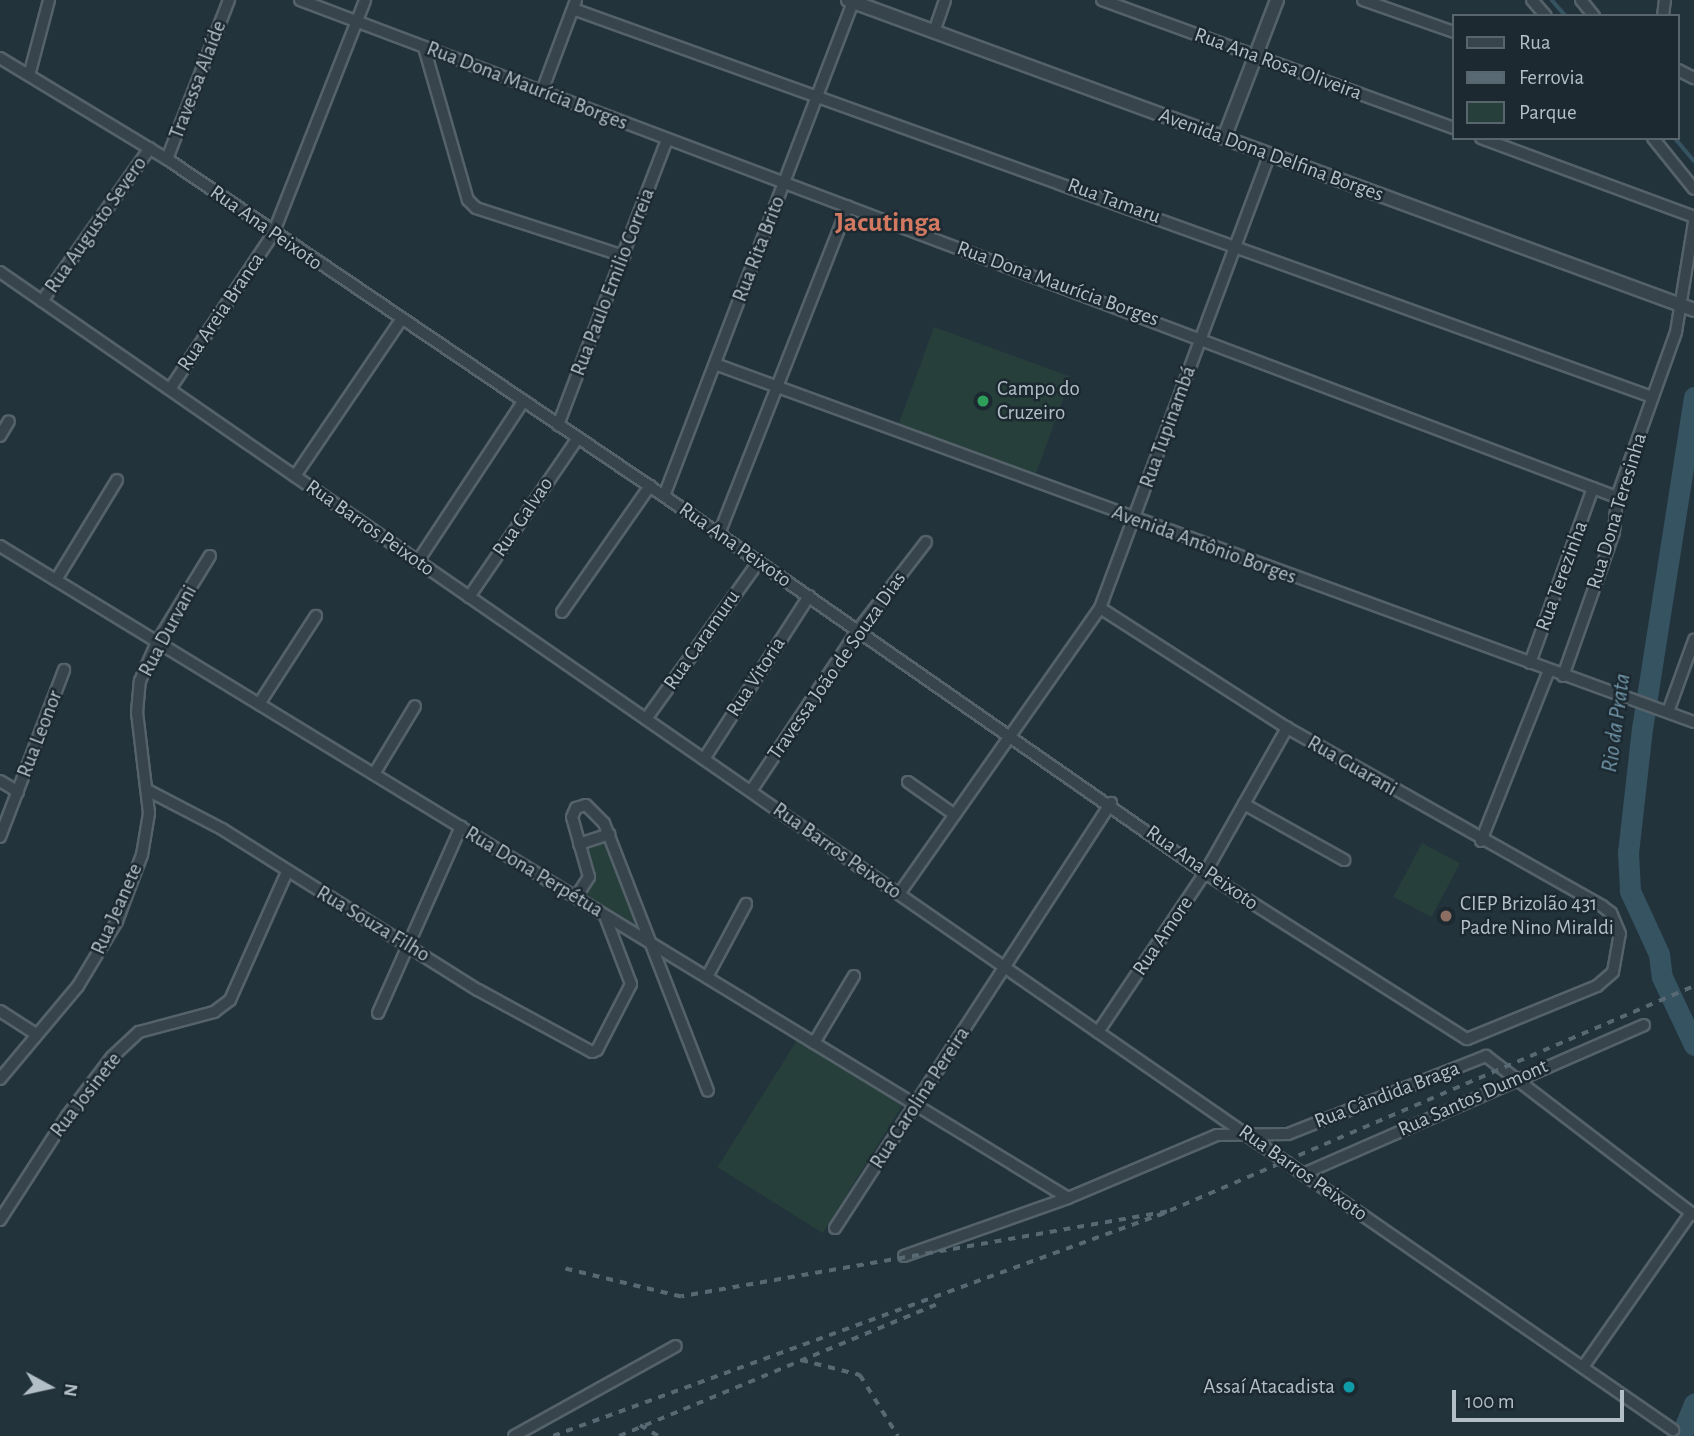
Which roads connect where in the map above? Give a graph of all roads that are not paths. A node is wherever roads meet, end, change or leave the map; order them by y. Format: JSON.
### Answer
{"nodes":[{"id":1,"x":49,"y":0,"type":"edge"},
{"id":2,"x":229,"y":0,"type":"edge"},
{"id":3,"x":300,"y":0,"type":"edge"},
{"id":4,"x":365,"y":0,"type":"edge"},
{"id":5,"x":945,"y":0,"type":"edge"},
{"id":6,"x":1102,"y":0,"type":"edge"},
{"id":7,"x":1277,"y":0,"type":"edge"},
{"id":8,"x":1363,"y":0,"type":"edge"},
{"id":9,"x":1532,"y":0,"type":"edge"},
{"id":10,"x":1581,"y":0,"type":"edge"},
{"id":11,"x":851,"y":1,"type":"edge"},
{"id":12,"x":1389,"y":4,"type":"edge"},
{"id":13,"x":575,"y":5,"type":"edge"},
{"id":14,"x":1544,"y":14,"type":"edge"},
{"id":15,"x":1592,"y":14,"type":"edge"},
{"id":16,"x":358,"y":20,"type":"junction"},
{"id":17,"x":1452,"y":31,"type":"edge"},
{"id":18,"x":934,"y":32,"type":"junction"},
{"id":19,"x":424,"y":47,"type":"junction"},
{"id":20,"x":1255,"y":55,"type":"junction"},
{"id":21,"x":0,"y":58,"type":"edge"},
{"id":22,"x":30,"y":72,"type":"junction"},
{"id":23,"x":542,"y":92,"type":"junction"},
{"id":24,"x":820,"y":95,"type":"junction"},
{"id":25,"x":1452,"y":127,"type":"edge"},
{"id":26,"x":1224,"y":138,"type":"junction"},
{"id":27,"x":667,"y":139,"type":"junction"},
{"id":28,"x":1486,"y":140,"type":"edge"},
{"id":29,"x":1655,"y":140,"type":"edge"},
{"id":30,"x":150,"y":148,"type":"junction"},
{"id":31,"x":1270,"y":154,"type":"junction"},
{"id":32,"x":167,"y":159,"type":"junction"},
{"id":33,"x":785,"y":183,"type":"junction"},
{"id":34,"x":1694,"y":189,"type":"edge"},
{"id":35,"x":848,"y":207,"type":"junction"},
{"id":36,"x":1694,"y":219,"type":"edge"},
{"id":37,"x":274,"y":234,"type":"junction"},
{"id":38,"x":1238,"y":246,"type":"junction"},
{"id":39,"x":624,"y":256,"type":"junction"},
{"id":40,"x":0,"y":272,"type":"edge"},
{"id":41,"x":42,"y":301,"type":"junction"},
{"id":42,"x":1681,"y":304,"type":"junction"},
{"id":43,"x":1694,"y":310,"type":"edge"},
{"id":44,"x":401,"y":320,"type":"junction"},
{"id":45,"x":1201,"y":337,"type":"junction"},
{"id":46,"x":715,"y":364,"type":"junction"},
{"id":47,"x":777,"y":387,"type":"junction"},
{"id":48,"x":170,"y":389,"type":"junction"},
{"id":49,"x":1652,"y":397,"type":"junction"},
{"id":50,"x":523,"y":402,"type":"junction"},
{"id":51,"x":9,"y":421,"type":"dead end"},
{"id":52,"x":558,"y":425,"type":"junction"},
{"id":53,"x":0,"y":436,"type":"edge"},
{"id":54,"x":578,"y":438,"type":"junction"},
{"id":55,"x":295,"y":476,"type":"junction"},
{"id":56,"x":117,"y":480,"type":"dead end"},
{"id":57,"x":650,"y":486,"type":"junction"},
{"id":58,"x":1593,"y":488,"type":"junction"},
{"id":59,"x":664,"y":496,"type":"junction"},
{"id":60,"x":1617,"y":497,"type":"junction"},
{"id":61,"x":1133,"y":520,"type":"junction"},
{"id":62,"x":719,"y":534,"type":"junction"},
{"id":63,"x":926,"y":542,"type":"dead end"},
{"id":64,"x":0,"y":546,"type":"edge"},
{"id":65,"x":210,"y":556,"type":"dead end"},
{"id":66,"x":418,"y":561,"type":"junction"},
{"id":67,"x":759,"y":561,"type":"junction"},
{"id":68,"x":56,"y":580,"type":"junction"},
{"id":69,"x":809,"y":596,"type":"junction"},
{"id":70,"x":469,"y":597,"type":"junction"},
{"id":71,"x":1100,"y":608,"type":"junction"},
{"id":72,"x":562,"y":612,"type":"dead end"},
{"id":73,"x":316,"y":616,"type":"dead end"},
{"id":74,"x":858,"y":630,"type":"junction"},
{"id":75,"x":1694,"y":640,"type":"edge"},
{"id":76,"x":157,"y":642,"type":"junction"},
{"id":77,"x":1530,"y":663,"type":"junction"},
{"id":78,"x":64,"y":670,"type":"dead end"},
{"id":79,"x":1549,"y":670,"type":"junction"},
{"id":80,"x":1563,"y":676,"type":"junction"},
{"id":81,"x":259,"y":704,"type":"junction"},
{"id":82,"x":415,"y":706,"type":"dead end"},
{"id":83,"x":1663,"y":711,"type":"junction"},
{"id":84,"x":646,"y":719,"type":"junction"},
{"id":85,"x":1694,"y":722,"type":"edge"},
{"id":86,"x":1286,"y":728,"type":"junction"},
{"id":87,"x":1010,"y":734,"type":"junction"},
{"id":88,"x":704,"y":759,"type":"junction"},
{"id":89,"x":374,"y":774,"type":"junction"},
{"id":90,"x":0,"y":781,"type":"edge"},
{"id":91,"x":908,"y":782,"type":"dead end"},
{"id":92,"x":149,"y":791,"type":"junction"},
{"id":93,"x":751,"y":791,"type":"junction"},
{"id":94,"x":18,"y":792,"type":"junction"},
{"id":95,"x":1111,"y":803,"type":"junction"},
{"id":96,"x":1244,"y":804,"type":"junction"},
{"id":97,"x":955,"y":814,"type":"junction"},
{"id":98,"x":461,"y":827,"type":"junction"},
{"id":99,"x":609,"y":834,"type":"junction"},
{"id":100,"x":0,"y":837,"type":"edge"},
{"id":101,"x":1481,"y":841,"type":"junction"},
{"id":102,"x":579,"y":844,"type":"junction"},
{"id":103,"x":1344,"y":860,"type":"dead end"},
{"id":104,"x":287,"y":872,"type":"junction"},
{"id":105,"x":1205,"y":873,"type":"junction"},
{"id":106,"x":900,"y":894,"type":"junction"},
{"id":107,"x":576,"y":897,"type":"junction"},
{"id":108,"x":746,"y":904,"type":"dead end"},
{"id":109,"x":1611,"y":913,"type":"joint"},
{"id":110,"x":605,"y":915,"type":"junction"},
{"id":111,"x":407,"y":943,"type":"junction"},
{"id":112,"x":654,"y":945,"type":"junction"},
{"id":113,"x":1005,"y":967,"type":"junction"},
{"id":114,"x":854,"y":976,"type":"dead end"},
{"id":115,"x":707,"y":977,"type":"junction"},
{"id":116,"x":0,"y":1011,"type":"edge"},
{"id":117,"x":378,"y":1013,"type":"dead end"},
{"id":118,"x":1644,"y":1025,"type":"dead end"},
{"id":119,"x":1098,"y":1031,"type":"junction"},
{"id":120,"x":36,"y":1034,"type":"junction"},
{"id":121,"x":1466,"y":1039,"type":"joint"},
{"id":122,"x":814,"y":1043,"type":"junction"},
{"id":123,"x":0,"y":1078,"type":"edge"},
{"id":124,"x":1512,"y":1080,"type":"junction"},
{"id":125,"x":708,"y":1091,"type":"dead end"},
{"id":126,"x":916,"y":1105,"type":"junction"},
{"id":127,"x":1250,"y":1135,"type":"junction"},
{"id":128,"x":1303,"y":1174,"type":"junction"},
{"id":129,"x":1068,"y":1198,"type":"junction"},
{"id":130,"x":1693,"y":1214,"type":"edge"},
{"id":131,"x":0,"y":1220,"type":"edge"},
{"id":132,"x":835,"y":1228,"type":"dead end"},
{"id":133,"x":904,"y":1256,"type":"dead end"},
{"id":134,"x":676,"y":1346,"type":"dead end"},
{"id":135,"x":1583,"y":1367,"type":"junction"},
{"id":136,"x":1673,"y":1430,"type":"dead end"},
{"id":137,"x":514,"y":1436,"type":"edge"}],
"edges":[{"from":1,"to":22,"type":"street"},
{"from":2,"to":32,"type":"street","name":"Travessa Alaíde"},
{"from":3,"to":16,"type":"street","name":"Rua Dona Maurícia Borges"},
{"from":4,"to":16,"type":"street","name":"Rua Areia Branca"},
{"from":5,"to":18,"type":"street"},
{"from":6,"to":20,"type":"street","name":"Rua Ana Rosa Oliveira"},
{"from":7,"to":20,"type":"street"},
{"from":8,"to":12,"type":"street"},
{"from":9,"to":14,"type":"street"},
{"from":10,"to":15,"type":"street"},
{"from":11,"to":18,"type":"street","name":"Avenida Dona Delfina Borges"},
{"from":11,"to":24,"type":"street","name":"Rua Rita Brito"},
{"from":12,"to":17,"type":"street"},
{"from":13,"to":23,"type":"street"},
{"from":13,"to":24,"type":"street","name":"Rua Tamaru"},
{"from":16,"to":19,"type":"street","name":"Rua Dona Maurícia Borges"},
{"from":16,"to":37,"type":"street","name":"Rua Areia Branca"},
{"from":18,"to":26,"type":"street","name":"Avenida Dona Delfina Borges"},
{"from":19,"to":23,"type":"street","name":"Rua Dona Maurícia Borges"},
{"from":19,"to":39,"type":"street"},
{"from":20,"to":25,"type":"street","name":"Rua Ana Rosa Oliveira"},
{"from":20,"to":26,"type":"street"},
{"from":21,"to":22,"type":"street","name":"Rua Ana Peixoto"},
{"from":22,"to":30,"type":"street","name":"Rua Ana Peixoto"},
{"from":23,"to":27,"type":"street","name":"Rua Dona Maurícia Borges"},
{"from":24,"to":33,"type":"street","name":"Rua Rita Brito"},
{"from":24,"to":38,"type":"street","name":"Rua Tamaru"},
{"from":26,"to":31,"type":"street","name":"Avenida Dona Delfina Borges"},
{"from":27,"to":33,"type":"street","name":"Rua Dona Maurícia Borges"},
{"from":27,"to":39,"type":"street","name":"Rua Paulo Emilio Correia"},
{"from":28,"to":36,"type":"street"},
{"from":29,"to":34,"type":"street"},
{"from":30,"to":32,"type":"street","name":"Rua Ana Peixoto"},
{"from":30,"to":41,"type":"street","name":"Rua Augusto Severo"},
{"from":31,"to":38,"type":"street","name":"Rua Tupinambá"},
{"from":31,"to":42,"type":"street","name":"Avenida Dona Delfina Borges"},
{"from":32,"to":37,"type":"street","name":"Rua Ana Peixoto"},
{"from":33,"to":35,"type":"street","name":"Rua Dona Maurícia Borges"},
{"from":33,"to":46,"type":"street","name":"Rua Rita Brito"},
{"from":35,"to":45,"type":"street","name":"Rua Dona Maurícia Borges"},
{"from":35,"to":47,"type":"street"},
{"from":36,"to":42,"type":"street","name":"Rua Dona Teresinha"},
{"from":37,"to":44,"type":"street","name":"Rua Ana Peixoto"},
{"from":37,"to":48,"type":"street","name":"Rua Areia Branca"},
{"from":38,"to":45,"type":"street","name":"Rua Tupinambá"},
{"from":38,"to":49,"type":"street","name":"Rua Tamaru"},
{"from":39,"to":52,"type":"street","name":"Rua Paulo Emilio Correia"},
{"from":40,"to":41,"type":"street","name":"Rua Barros Peixoto"},
{"from":41,"to":48,"type":"street","name":"Rua Barros Peixoto"},
{"from":42,"to":43,"type":"street","name":"Avenida Dona Delfina Borges"},
{"from":42,"to":49,"type":"street","name":"Rua Dona Teresinha"},
{"from":44,"to":50,"type":"street","name":"Rua Ana Peixoto"},
{"from":44,"to":55,"type":"street"},
{"from":45,"to":58,"type":"street","name":"Rua Dona Maurícia Borges"},
{"from":45,"to":61,"type":"street","name":"Rua Tupinambá"},
{"from":46,"to":47,"type":"street","name":"Avenida Antônio Borges"},
{"from":46,"to":59,"type":"street","name":"Rua Rita Brito"},
{"from":47,"to":61,"type":"street","name":"Avenida Antônio Borges"},
{"from":47,"to":62,"type":"street"},
{"from":48,"to":55,"type":"street","name":"Rua Barros Peixoto"},
{"from":49,"to":60,"type":"street","name":"Rua Dona Teresinha"},
{"from":50,"to":52,"type":"street","name":"Rua Ana Peixoto"},
{"from":50,"to":66,"type":"street"},
{"from":51,"to":53,"type":"street"},
{"from":52,"to":54,"type":"street","name":"Rua Ana Peixoto"},
{"from":54,"to":57,"type":"street","name":"Rua Ana Peixoto"},
{"from":54,"to":70,"type":"street","name":"Rua Galvao"},
{"from":55,"to":66,"type":"street","name":"Rua Barros Peixoto"},
{"from":56,"to":68,"type":"street"},
{"from":57,"to":59,"type":"street","name":"Rua Ana Peixoto"},
{"from":57,"to":72,"type":"street"},
{"from":58,"to":60,"type":"street","name":"Rua Dona Maurícia Borges"},
{"from":58,"to":77,"type":"street","name":"Rua Terezinha"},
{"from":59,"to":62,"type":"street","name":"Rua Ana Peixoto"},
{"from":60,"to":80,"type":"street","name":"Rua Dona Teresinha"},
{"from":61,"to":71,"type":"street","name":"Rua Tupinambá"},
{"from":61,"to":77,"type":"street","name":"Avenida Antônio Borges"},
{"from":62,"to":67,"type":"street","name":"Rua Ana Peixoto"},
{"from":63,"to":74,"type":"street","name":"Travessa João de Souza Dias"},
{"from":64,"to":68,"type":"street","name":"Rua Dona Perpétua"},
{"from":65,"to":76,"type":"street","name":"Rua Durvani"},
{"from":66,"to":70,"type":"street","name":"Rua Barros Peixoto"},
{"from":67,"to":69,"type":"street","name":"Rua Ana Peixoto"},
{"from":67,"to":84,"type":"street","name":"Rua Caramuru"},
{"from":68,"to":76,"type":"street","name":"Rua Dona Perpétua"},
{"from":69,"to":74,"type":"street","name":"Rua Ana Peixoto"},
{"from":69,"to":88,"type":"street","name":"Rua Vitoria"},
{"from":70,"to":84,"type":"street","name":"Rua Barros Peixoto"},
{"from":71,"to":86,"type":"street","name":"Rua Guarani"},
{"from":71,"to":87,"type":"street","name":"Rua Tupinambá"},
{"from":73,"to":81,"type":"street"},
{"from":74,"to":87,"type":"street","name":"Rua Ana Peixoto"},
{"from":74,"to":93,"type":"street","name":"Travessa João de Souza Dias"},
{"from":75,"to":83,"type":"street"},
{"from":76,"to":81,"type":"street","name":"Rua Dona Perpétua"},
{"from":76,"to":92,"type":"street","name":"Rua Durvani"},
{"from":77,"to":79,"type":"street","name":"Avenida Antônio Borges"},
{"from":78,"to":94,"type":"street","name":"Rua Leonor"},
{"from":79,"to":80,"type":"street","name":"Avenida Antônio Borges"},
{"from":79,"to":101,"type":"street"},
{"from":80,"to":83,"type":"street","name":"Avenida Antônio Borges"},
{"from":81,"to":89,"type":"street","name":"Rua Dona Perpétua"},
{"from":82,"to":89,"type":"street"},
{"from":83,"to":85,"type":"street","name":"Avenida Antônio Borges"},
{"from":84,"to":88,"type":"street","name":"Rua Barros Peixoto"},
{"from":86,"to":96,"type":"street","name":"Rua Amore"},
{"from":86,"to":101,"type":"street","name":"Rua Guarani"},
{"from":87,"to":95,"type":"street","name":"Rua Ana Peixoto"},
{"from":87,"to":97,"type":"street","name":"Rua Tupinambá"},
{"from":88,"to":93,"type":"street","name":"Rua Barros Peixoto"},
{"from":89,"to":98,"type":"street","name":"Rua Dona Perpétua"},
{"from":90,"to":94,"type":"street"},
{"from":91,"to":97,"type":"street"},
{"from":92,"to":104,"type":"street","name":"Rua Souza Filho"},
{"from":92,"to":120,"type":"street","name":"Rua Jeanete"},
{"from":93,"to":106,"type":"street","name":"Rua Barros Peixoto"},
{"from":94,"to":100,"type":"street","name":"Rua Leonor"},
{"from":95,"to":105,"type":"street","name":"Rua Ana Peixoto"},
{"from":95,"to":113,"type":"street","name":"Rua Carolina Pereira"},
{"from":96,"to":103,"type":"street"},
{"from":96,"to":105,"type":"street","name":"Rua Amore"},
{"from":97,"to":106,"type":"street","name":"Rua Tupinambá"},
{"from":98,"to":107,"type":"street","name":"Rua Dona Perpétua"},
{"from":98,"to":111,"type":"street"},
{"from":99,"to":102,"type":"street"},
{"from":99,"to":102,"type":"street"},
{"from":99,"to":112,"type":"street"},
{"from":101,"to":109,"type":"street","name":"Rua Guarani"},
{"from":102,"to":107,"type":"street"},
{"from":104,"to":111,"type":"street","name":"Rua Souza Filho"},
{"from":104,"to":131,"type":"street","name":"Rua Josinete"},
{"from":105,"to":119,"type":"street","name":"Rua Amore"},
{"from":105,"to":121,"type":"street","name":"Rua Ana Peixoto"},
{"from":106,"to":113,"type":"street","name":"Rua Barros Peixoto"},
{"from":107,"to":110,"type":"street","name":"Rua Dona Perpétua"},
{"from":108,"to":115,"type":"street"},
{"from":109,"to":121,"type":"street","name":"Rua Cândida Braga"},
{"from":110,"to":111,"type":"street","name":"Rua Souza Filho"},
{"from":110,"to":112,"type":"street","name":"Rua Dona Perpétua"},
{"from":111,"to":117,"type":"street"},
{"from":112,"to":115,"type":"street","name":"Rua Dona Perpétua"},
{"from":112,"to":125,"type":"street"},
{"from":113,"to":119,"type":"street","name":"Rua Barros Peixoto"},
{"from":113,"to":126,"type":"street","name":"Rua Carolina Pereira"},
{"from":114,"to":122,"type":"street"},
{"from":115,"to":122,"type":"street","name":"Rua Dona Perpétua"},
{"from":116,"to":120,"type":"street"},
{"from":118,"to":124,"type":"street","name":"Rua Santos Dumont"},
{"from":119,"to":127,"type":"street","name":"Rua Barros Peixoto"},
{"from":120,"to":123,"type":"street","name":"Rua Jeanete"},
{"from":122,"to":126,"type":"street","name":"Rua Dona Perpétua"},
{"from":124,"to":127,"type":"street","name":"Rua Cândida Braga"},
{"from":124,"to":128,"type":"street","name":"Rua Santos Dumont"},
{"from":124,"to":130,"type":"street"},
{"from":126,"to":129,"type":"street","name":"Rua Dona Perpétua"},
{"from":126,"to":132,"type":"street","name":"Rua Carolina Pereira"},
{"from":127,"to":128,"type":"street","name":"Rua Barros Peixoto"},
{"from":127,"to":129,"type":"street"},
{"from":128,"to":135,"type":"street","name":"Rua Barros Peixoto"},
{"from":129,"to":133,"type":"street"},
{"from":130,"to":135,"type":"street"},
{"from":134,"to":137,"type":"street"},
{"from":135,"to":136,"type":"street","name":"Rua Barros Peixoto"}]}
